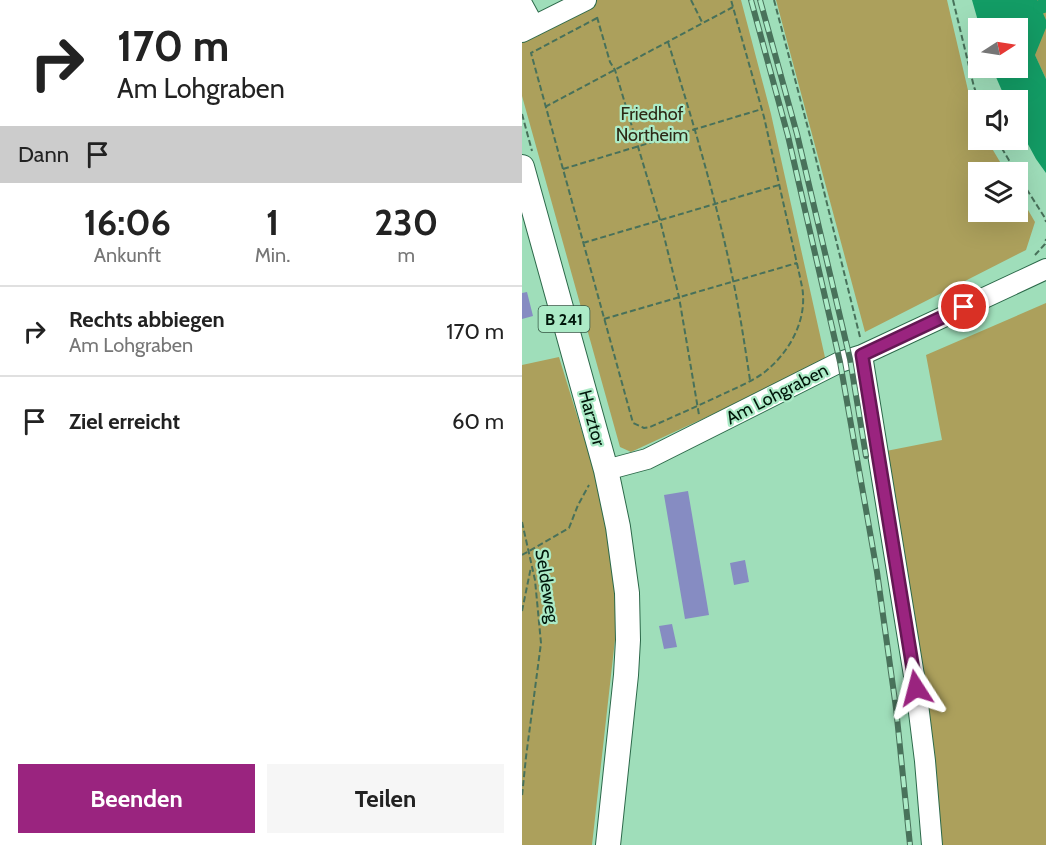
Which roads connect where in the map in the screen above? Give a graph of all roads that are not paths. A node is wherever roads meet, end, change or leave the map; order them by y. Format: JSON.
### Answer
{"nodes":[{"id":1,"x":522,"y":4,"type":"edge"},
{"id":2,"x":590,"y":4,"type":"edge"},
{"id":3,"x":554,"y":7,"type":"edge"},
{"id":4,"x":528,"y":29,"type":"edge"},
{"id":5,"x":522,"y":167,"type":"edge"},
{"id":6,"x":1046,"y":269,"type":"edge"},
{"id":7,"x":862,"y":355,"type":"junction"},
{"id":8,"x":606,"y":470,"type":"junction"},
{"id":9,"x":608,"y":845,"type":"edge"},
{"id":10,"x":932,"y":845,"type":"edge"}],
"edges":[{"from":1,"to":4,"type":"street"},
{"from":2,"to":3,"type":"street"},
{"from":3,"to":4,"type":"street"},
{"from":5,"to":8,"type":"main road","name":"Harztor","number":"B 241"},
{"from":6,"to":7,"type":"street","name":"Am Lohgraben"},
{"from":7,"to":8,"type":"street","name":"Am Lohgraben"},
{"from":7,"to":10,"type":"street"},
{"from":8,"to":9,"type":"main road","name":"Harztor","number":"B 241"}]}
